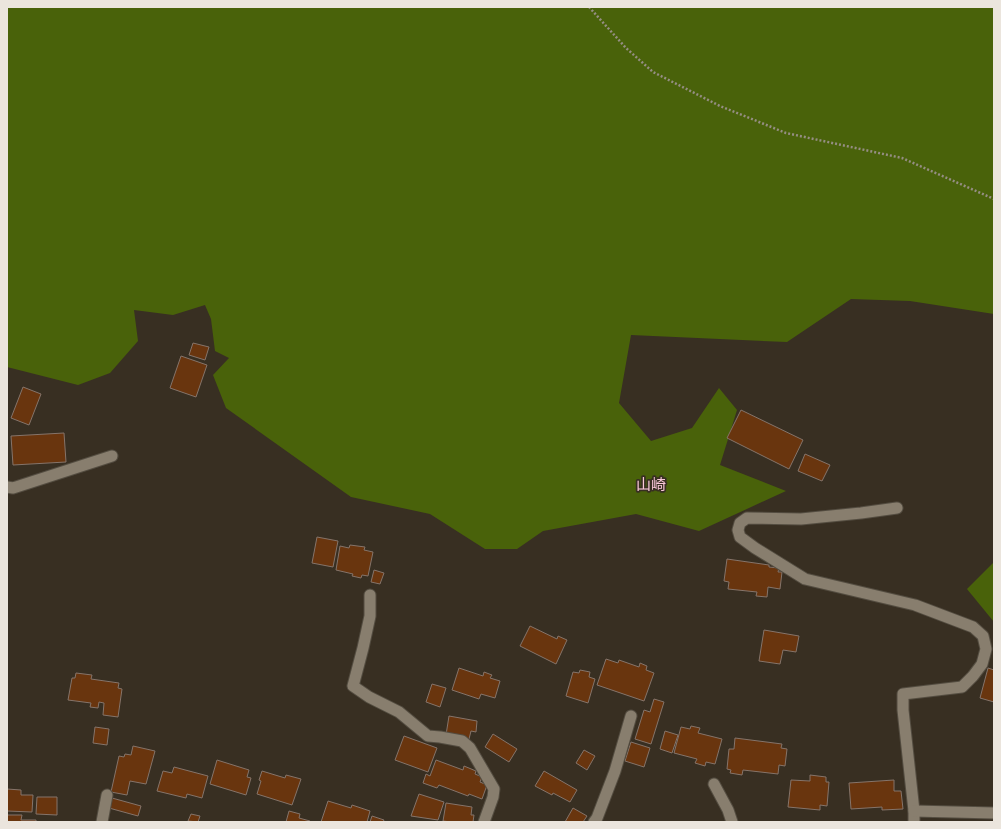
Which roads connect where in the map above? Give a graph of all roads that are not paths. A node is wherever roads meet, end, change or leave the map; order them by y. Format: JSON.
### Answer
{"nodes":[{"id":1,"x":112,"y":456,"type":"dead end"},
{"id":2,"x":7,"y":487,"type":"edge"},
{"id":3,"x":897,"y":508,"type":"dead end"},
{"id":4,"x":370,"y":595,"type":"dead end"},
{"id":5,"x":631,"y":716,"type":"dead end"},
{"id":6,"x":714,"y":784,"type":"dead end"},
{"id":7,"x":107,"y":795,"type":"dead end"},
{"id":8,"x":994,"y":813,"type":"edge"},
{"id":9,"x":914,"y":816,"type":"edge"},
{"id":10,"x":102,"y":822,"type":"edge"},
{"id":11,"x":484,"y":822,"type":"edge"},
{"id":12,"x":594,"y":822,"type":"edge"},
{"id":13,"x":732,"y":822,"type":"edge"}],
"edges":[{"from":1,"to":2,"type":"lane"},
{"from":3,"to":9,"type":"lane"},
{"from":4,"to":11,"type":"lane"},
{"from":5,"to":12,"type":"lane"},
{"from":6,"to":13,"type":"lane"},
{"from":7,"to":10,"type":"lane"},
{"from":8,"to":9,"type":"lane"}]}
